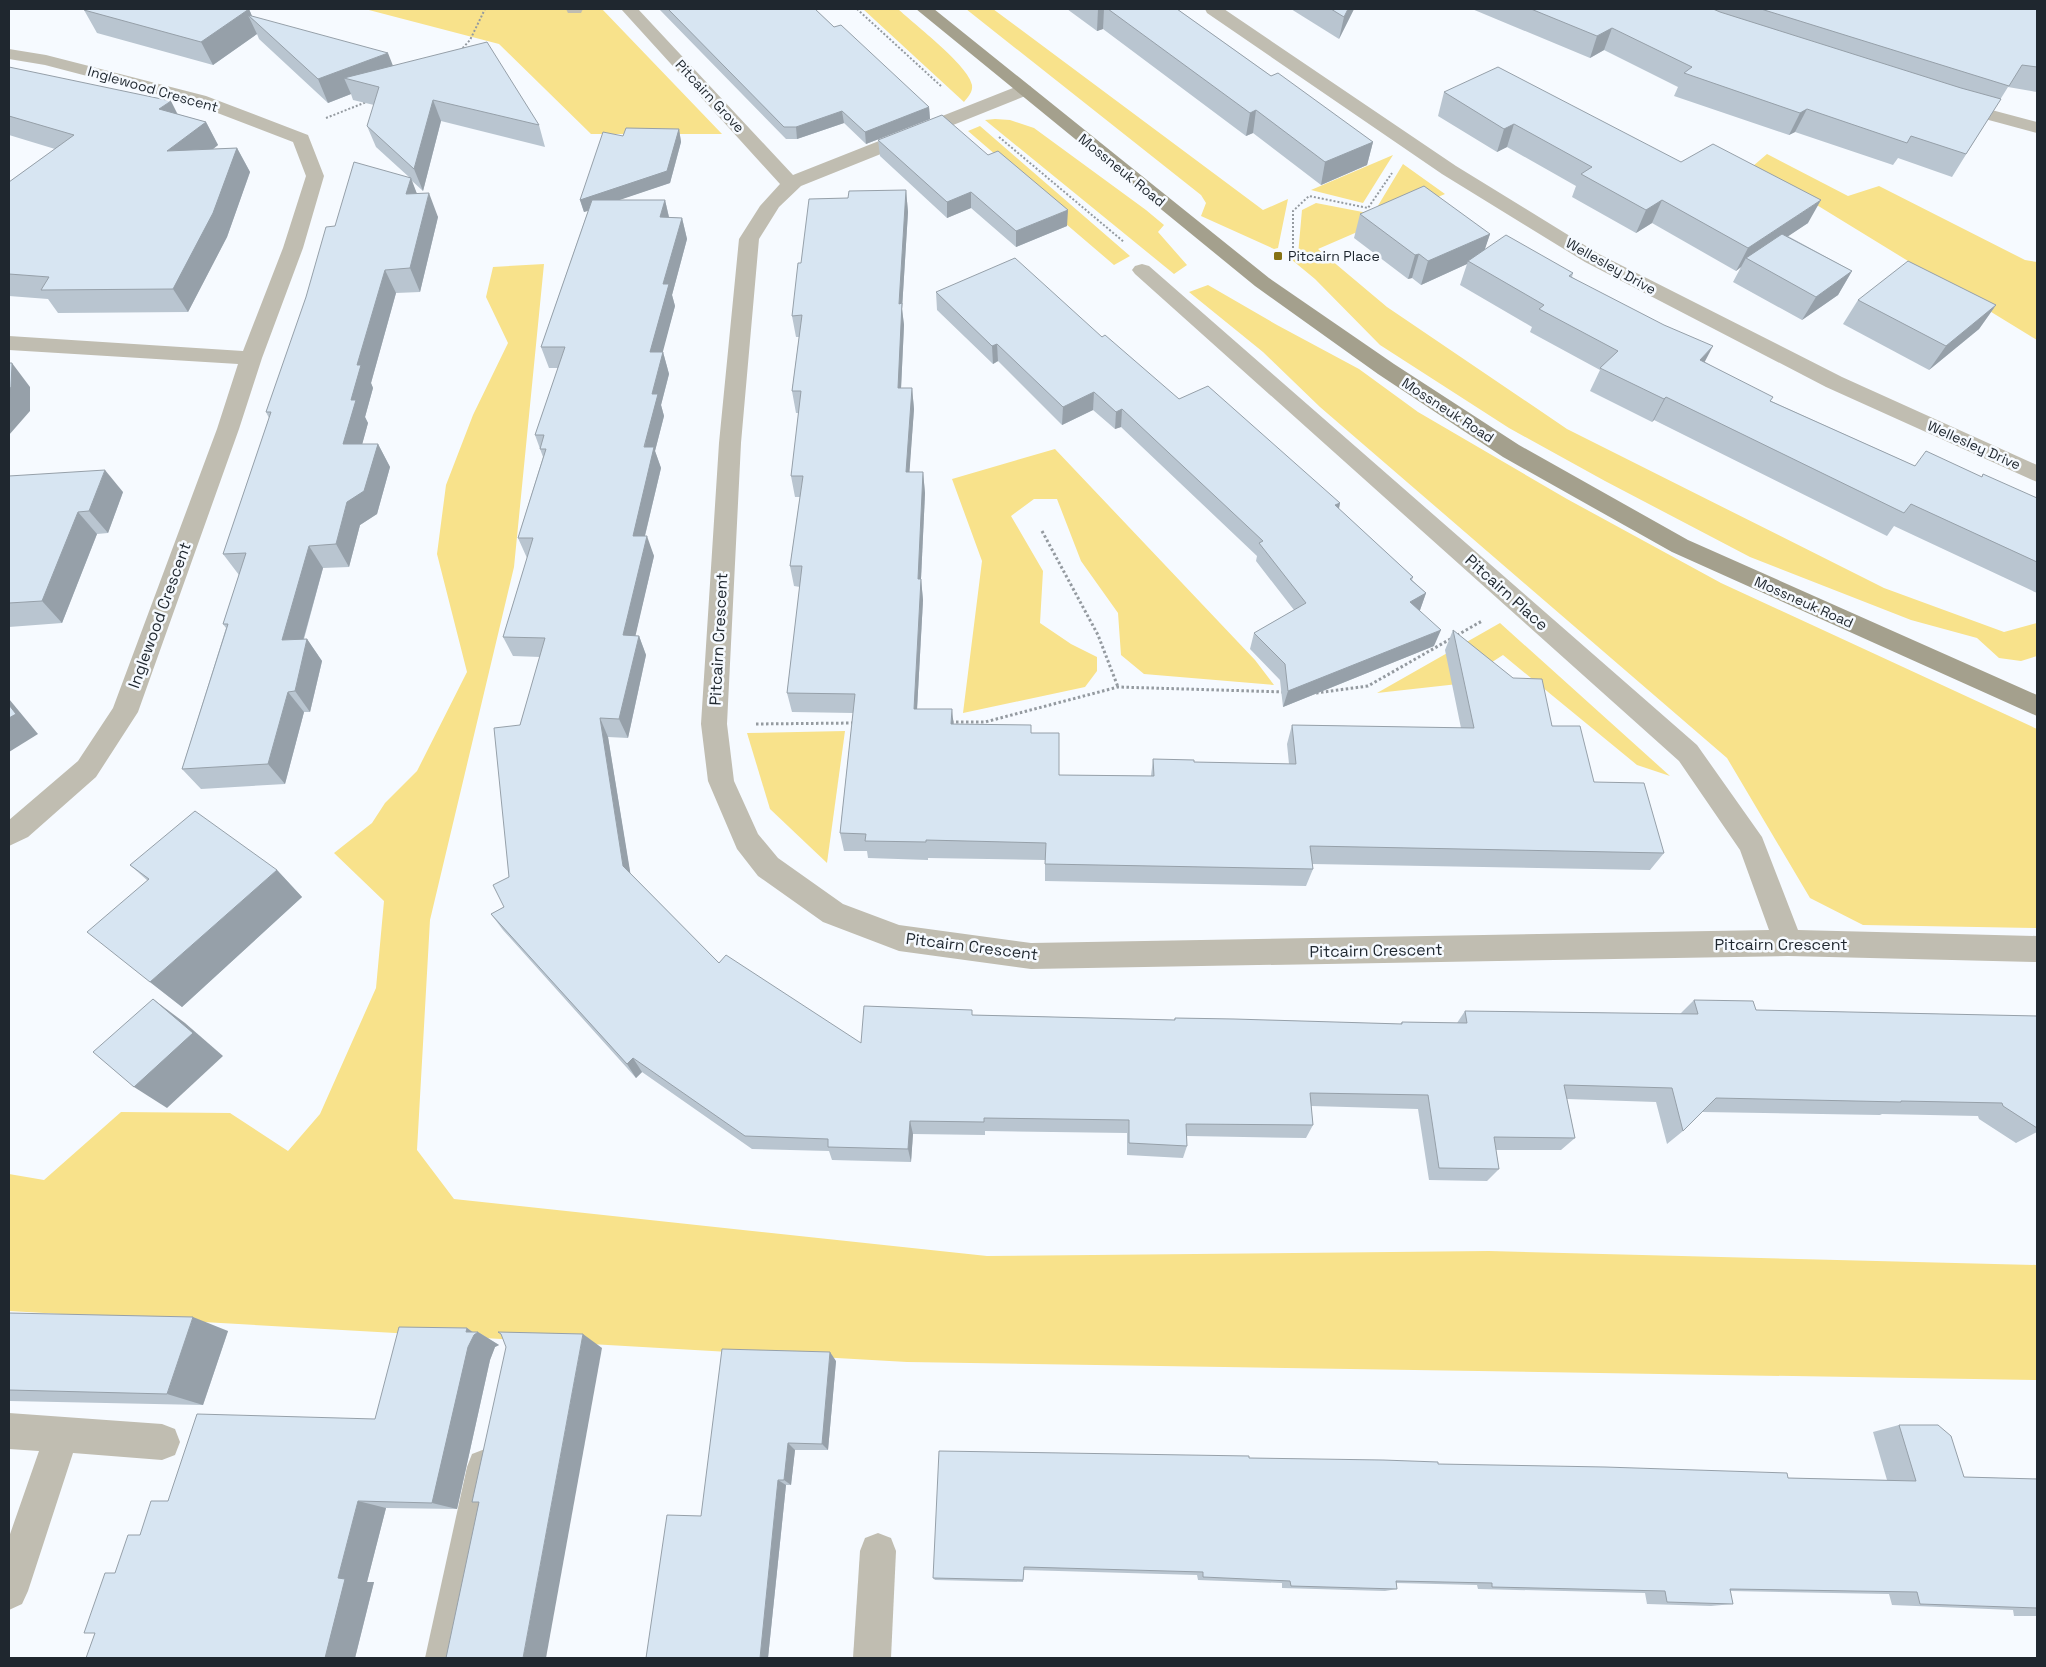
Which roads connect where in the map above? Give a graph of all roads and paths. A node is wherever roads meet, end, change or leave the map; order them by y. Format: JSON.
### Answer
{"nodes":[{"id":1,"x":485,"y":9,"type":"edge"},
{"id":2,"x":629,"y":9,"type":"edge"},
{"id":3,"x":857,"y":9,"type":"edge"},
{"id":4,"x":924,"y":9,"type":"edge"},
{"id":5,"x":1213,"y":9,"type":"edge"},
{"id":6,"x":460,"y":52,"type":"edge"},
{"id":7,"x":9,"y":54,"type":"edge"},
{"id":8,"x":1024,"y":90,"type":"junction"},
{"id":9,"x":1935,"y":99,"type":"edge"},
{"id":10,"x":371,"y":101,"type":"edge"},
{"id":11,"x":970,"y":113,"type":"junction"},
{"id":12,"x":2037,"y":128,"type":"edge"},
{"id":13,"x":287,"y":134,"type":"junction"},
{"id":14,"x":1413,"y":143,"type":"junction"},
{"id":15,"x":792,"y":184,"type":"junction"},
{"id":16,"x":1131,"y":248,"type":"dead end"},
{"id":17,"x":1142,"y":270,"type":"dead end"},
{"id":18,"x":1262,"y":282,"type":"junction"},
{"id":19,"x":9,"y":343,"type":"edge"},
{"id":20,"x":251,"y":358,"type":"junction"},
{"id":21,"x":2037,"y":474,"type":"edge"},
{"id":22,"x":1042,"y":531,"type":"dead end"},
{"id":23,"x":1517,"y":601,"type":"junction"},
{"id":24,"x":1118,"y":687,"type":"junction"},
{"id":25,"x":1292,"y":693,"type":"edge"},
{"id":26,"x":1311,"y":693,"type":"edge"},
{"id":27,"x":2037,"y":706,"type":"edge"},
{"id":28,"x":946,"y":722,"type":"edge"},
{"id":29,"x":859,"y":723,"type":"edge"},
{"id":30,"x":714,"y":724,"type":"junction"},
{"id":31,"x":9,"y":834,"type":"edge"},
{"id":32,"x":1788,"y":943,"type":"junction"},
{"id":33,"x":2037,"y":949,"type":"edge"},
{"id":34,"x":9,"y":1431,"type":"edge"},
{"id":35,"x":62,"y":1434,"type":"junction"},
{"id":36,"x":492,"y":1437,"type":"edge"},
{"id":37,"x":162,"y":1442,"type":"dead end"},
{"id":38,"x":878,"y":1551,"type":"dead end"},
{"id":39,"x":9,"y":1591,"type":"edge"},
{"id":40,"x":444,"y":1658,"type":"edge"},
{"id":41,"x":872,"y":1658,"type":"edge"}],
"edges":[{"from":1,"to":6,"type":"path"},
{"from":2,"to":15,"type":"street","name":"Pitcairn Grove"},
{"from":3,"to":11,"type":"path"},
{"from":4,"to":8,"type":"street","name":"Mossneuk Road"},
{"from":5,"to":14,"type":"street","name":"Wellesley Drive"},
{"from":7,"to":13,"type":"street","name":"Inglewood Crescent"},
{"from":8,"to":11,"type":"street","name":"Pitcairn Crescent"},
{"from":8,"to":18,"type":"street","name":"Mossneuk Road"},
{"from":9,"to":12,"type":"street"},
{"from":10,"to":13,"type":"path"},
{"from":11,"to":15,"type":"street","name":"Pitcairn Crescent"},
{"from":11,"to":16,"type":"path"},
{"from":13,"to":20,"type":"street","name":"Inglewood Crescent"},
{"from":14,"to":18,"type":"path"},
{"from":14,"to":21,"type":"street","name":"Wellesley Drive"},
{"from":15,"to":30,"type":"street","name":"Pitcairn Crescent"},
{"from":17,"to":23,"type":"street","name":"Pitcairn Place"},
{"from":18,"to":27,"type":"street","name":"Mossneuk Road"},
{"from":19,"to":20,"type":"street"},
{"from":20,"to":31,"type":"street","name":"Inglewood Crescent"},
{"from":22,"to":24,"type":"path"},
{"from":23,"to":26,"type":"path"},
{"from":23,"to":32,"type":"street","name":"Pitcairn Place"},
{"from":24,"to":25,"type":"path"},
{"from":24,"to":28,"type":"path"},
{"from":29,"to":30,"type":"path"},
{"from":30,"to":32,"type":"street","name":"Pitcairn Crescent"},
{"from":32,"to":33,"type":"street","name":"Pitcairn Crescent"},
{"from":34,"to":35,"type":"street"},
{"from":35,"to":37,"type":"street"},
{"from":35,"to":39,"type":"street"},
{"from":36,"to":40,"type":"street"},
{"from":38,"to":41,"type":"street"}]}
